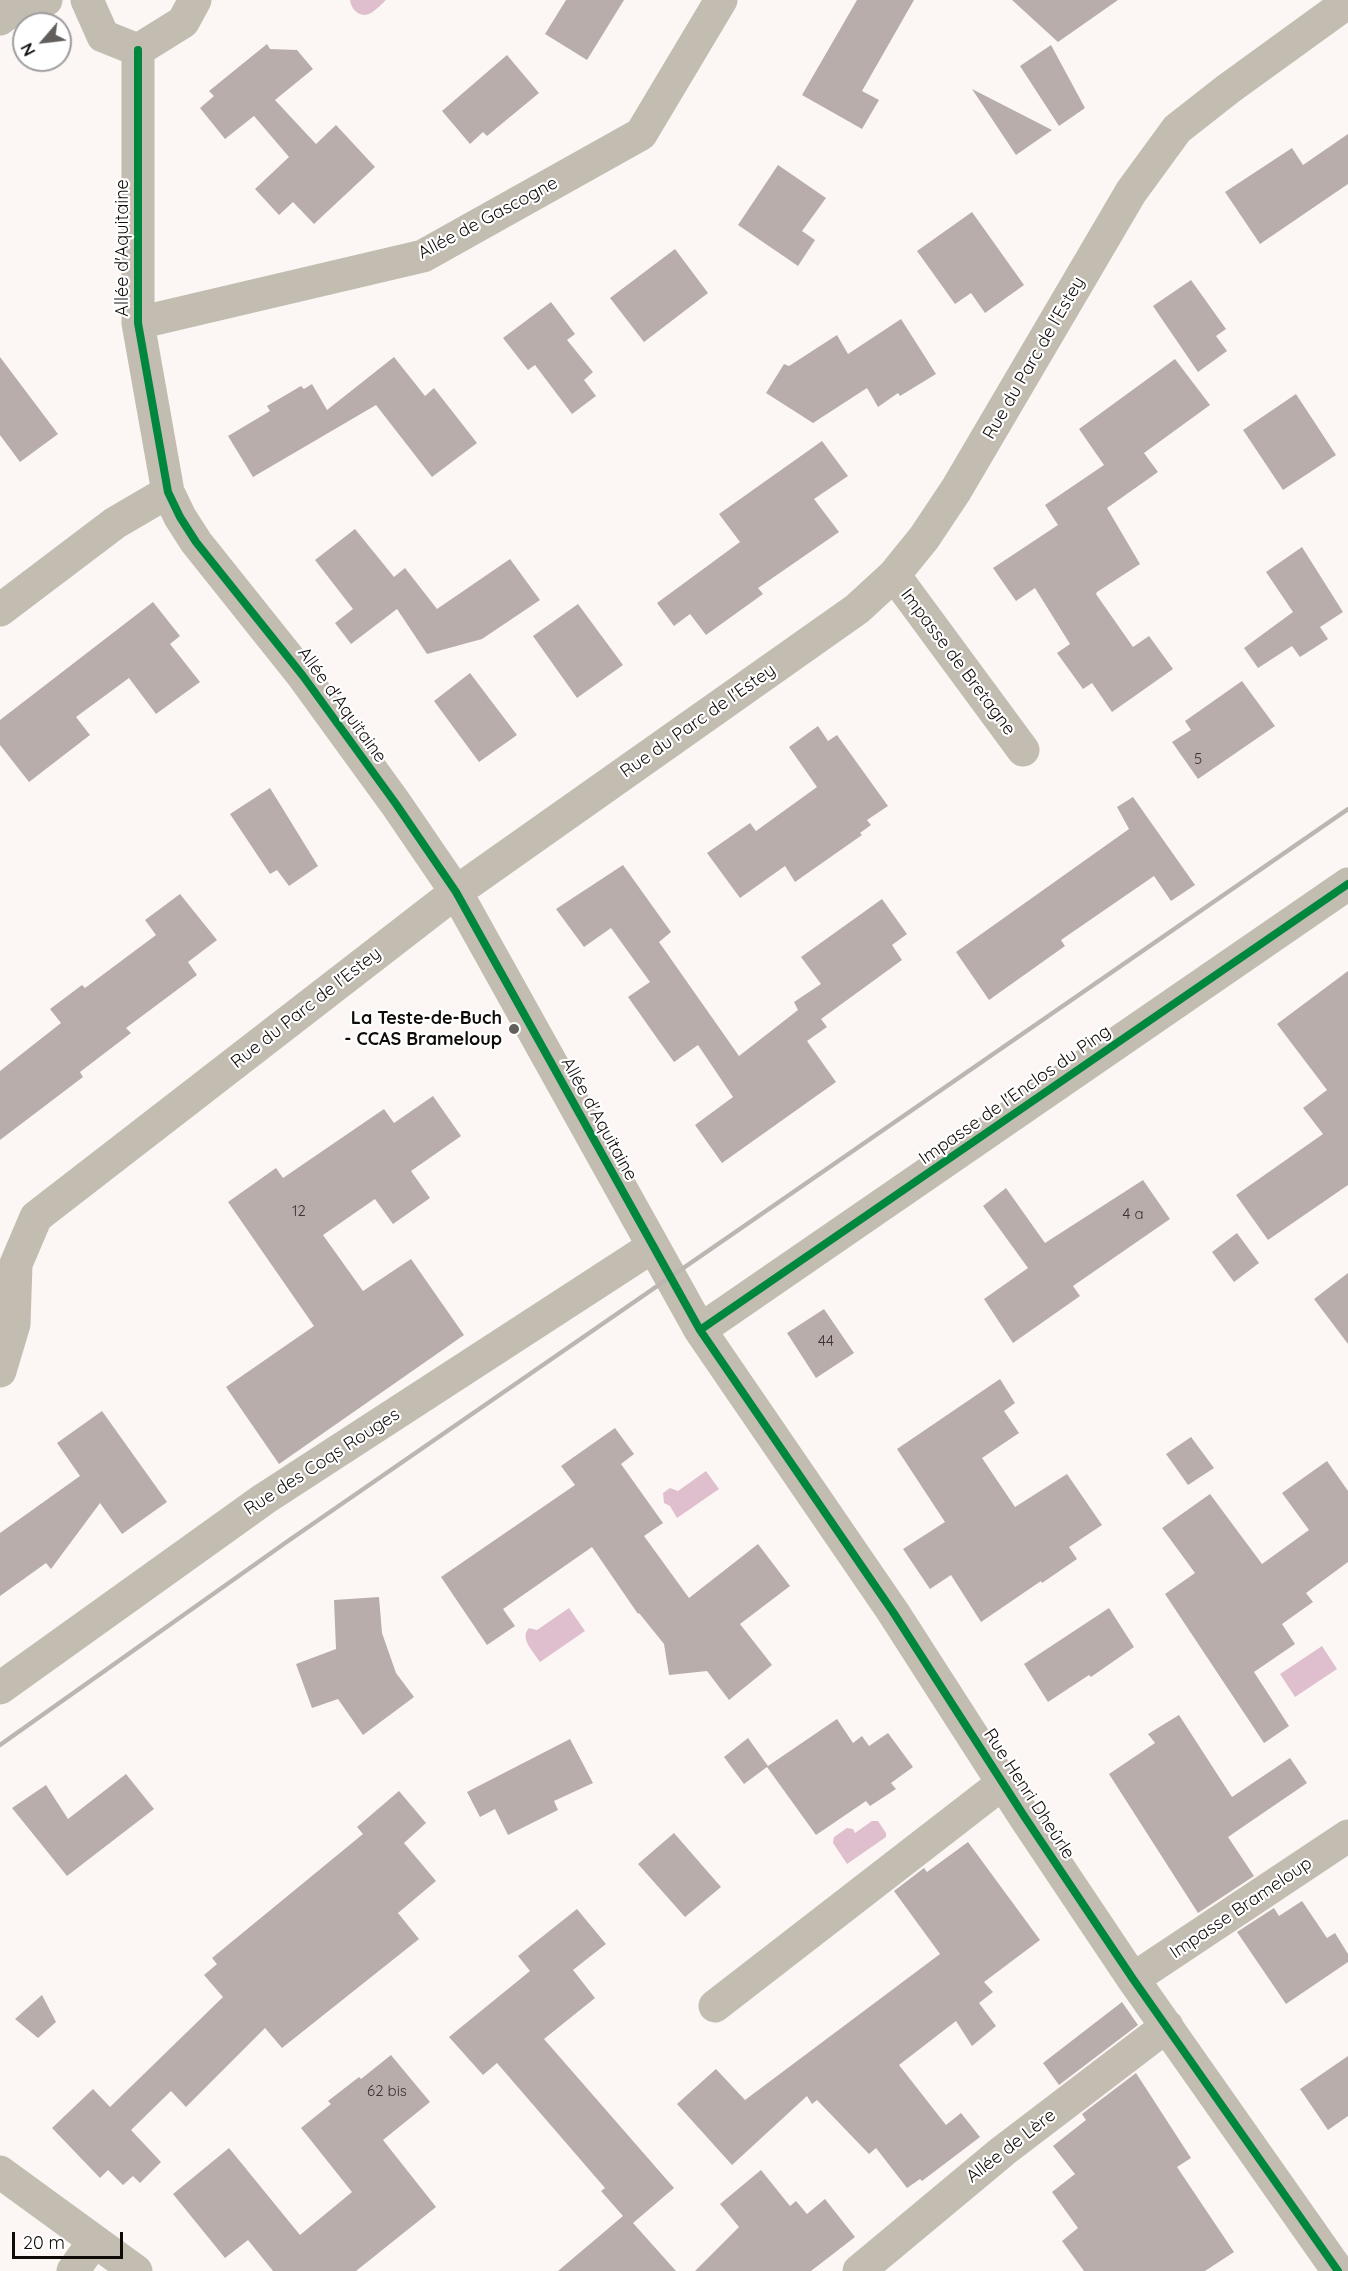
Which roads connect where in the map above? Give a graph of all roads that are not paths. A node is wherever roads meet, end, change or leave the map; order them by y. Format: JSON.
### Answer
{"nodes":[{"id":1,"x":46,"y":0,"type":"edge"},
{"id":2,"x":87,"y":0,"type":"edge"},
{"id":3,"x":195,"y":0,"type":"edge"},
{"id":4,"x":721,"y":0,"type":"edge"},
{"id":5,"x":1348,"y":2,"type":"edge"},
{"id":6,"x":0,"y":19,"type":"edge"},
{"id":7,"x":138,"y":50,"type":"junction"},
{"id":8,"x":138,"y":324,"type":"junction"},
{"id":9,"x":168,"y":492,"type":"junction"},
{"id":10,"x":894,"y":575,"type":"junction"},
{"id":11,"x":0,"y":610,"type":"edge"},
{"id":12,"x":1023,"y":750,"type":"dead end"},
{"id":13,"x":1348,"y":884,"type":"edge"},
{"id":14,"x":456,"y":892,"type":"junction"},
{"id":15,"x":652,"y":1247,"type":"junction"},
{"id":16,"x":700,"y":1330,"type":"junction"},
{"id":17,"x":0,"y":1371,"type":"edge"},
{"id":18,"x":0,"y":1688,"type":"edge"},
{"id":19,"x":1003,"y":1783,"type":"junction"},
{"id":20,"x":1348,"y":1836,"type":"edge"},
{"id":21,"x":1134,"y":1979,"type":"junction"},
{"id":22,"x":715,"y":2006,"type":"dead end"},
{"id":23,"x":1167,"y":2026,"type":"junction"},
{"id":24,"x":0,"y":2172,"type":"edge"},
{"id":25,"x":94,"y":2241,"type":"junction"},
{"id":26,"x":73,"y":2271,"type":"edge"},
{"id":27,"x":136,"y":2271,"type":"edge"},
{"id":28,"x":859,"y":2271,"type":"edge"},
{"id":29,"x":1338,"y":2271,"type":"edge"}],
"edges":[{"from":1,"to":6,"type":"street"},
{"from":2,"to":7,"type":"street"},
{"from":3,"to":7,"type":"street"},
{"from":4,"to":8,"type":"street","name":"Allée de Gascogne"},
{"from":5,"to":10,"type":"street","name":"Rue du Parc de l'Estey"},
{"from":7,"to":8,"type":"street","name":"Allée d'Aquitaine"},
{"from":8,"to":9,"type":"street","name":"Allée d'Aquitaine"},
{"from":9,"to":11,"type":"street"},
{"from":9,"to":14,"type":"street","name":"Allée d'Aquitaine"},
{"from":10,"to":12,"type":"street","name":"Impasse de Bretagne"},
{"from":10,"to":14,"type":"street","name":"Rue du Parc de l'Estey"},
{"from":13,"to":16,"type":"street","name":"Impasse de l'Enclos du Ping"},
{"from":14,"to":15,"type":"street","name":"Allée d'Aquitaine"},
{"from":14,"to":17,"type":"street","name":"Rue du Parc de l'Estey"},
{"from":15,"to":16,"type":"street","name":"Allée d'Aquitaine"},
{"from":15,"to":18,"type":"street","name":"Rue des Coqs Rouges"},
{"from":16,"to":19,"type":"street","name":"Rue Henri Dheûrle"},
{"from":19,"to":21,"type":"street","name":"Rue Henri Dheûrle"},
{"from":19,"to":22,"type":"street"},
{"from":20,"to":21,"type":"street","name":"Impasse Brameloup"},
{"from":21,"to":23,"type":"street","name":"Rue Henri Dheûrle"},
{"from":23,"to":28,"type":"street","name":"Allée de Lère"},
{"from":23,"to":29,"type":"street","name":"Rue Henri Dheûrle"},
{"from":24,"to":25,"type":"street"},
{"from":25,"to":26,"type":"street"},
{"from":25,"to":27,"type":"street"}]}
